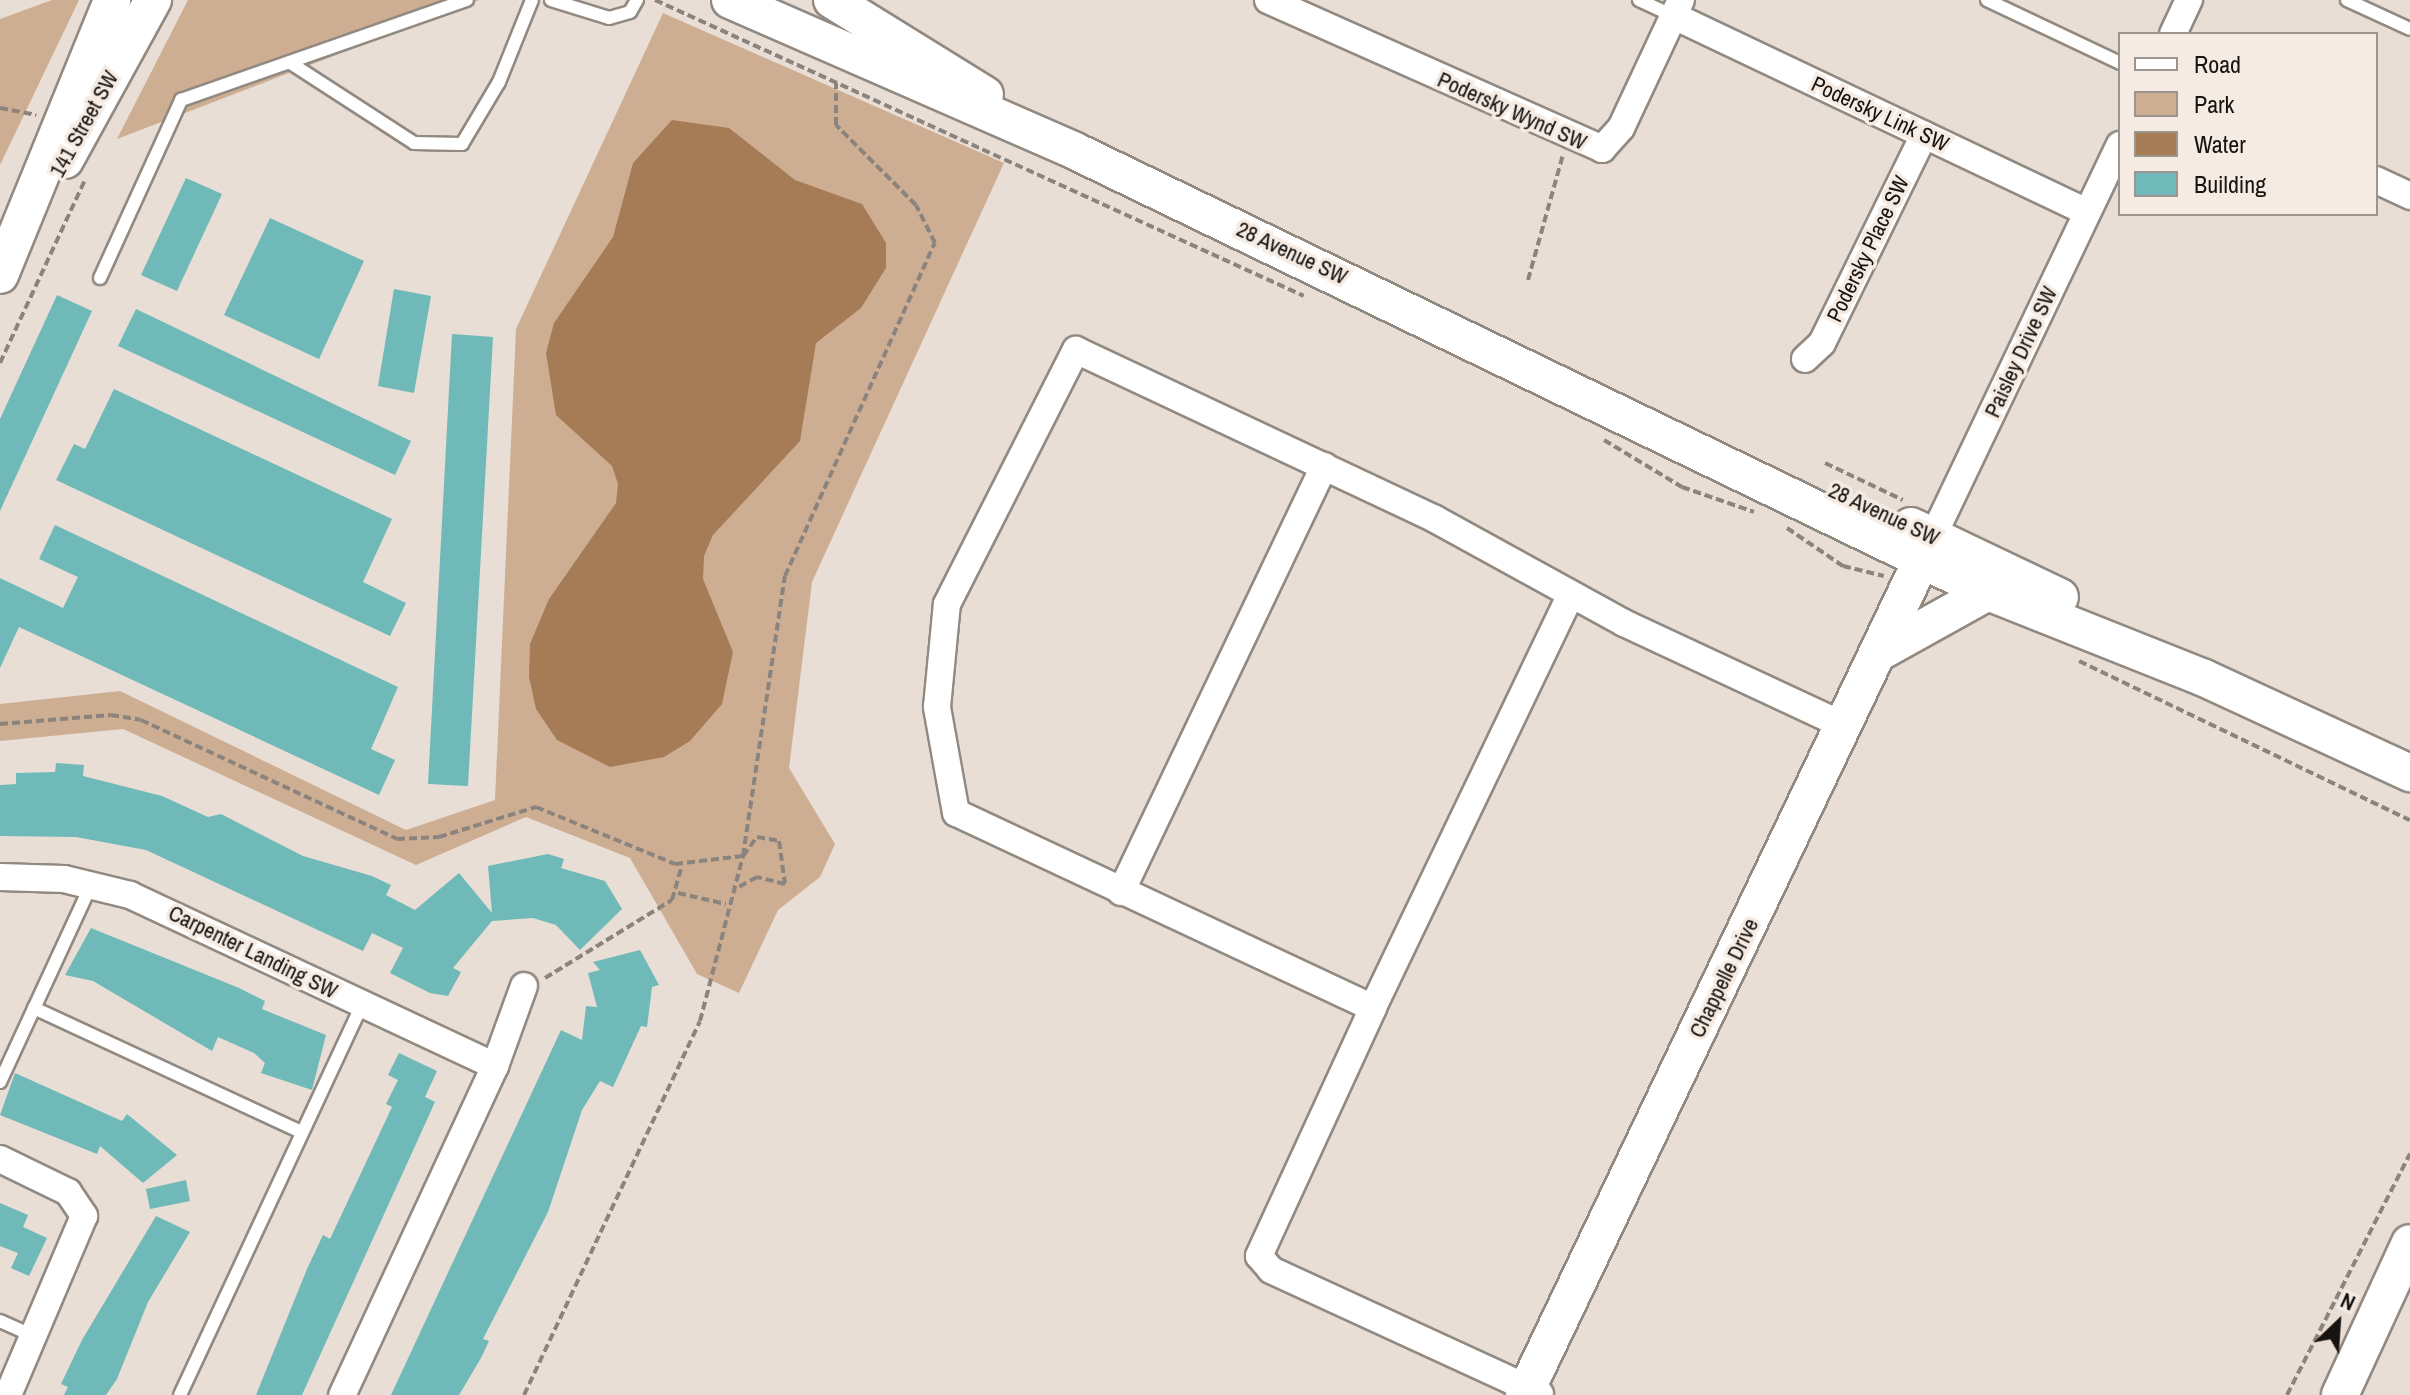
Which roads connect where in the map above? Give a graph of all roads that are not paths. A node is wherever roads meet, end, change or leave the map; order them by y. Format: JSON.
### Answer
{"nodes":[{"id":1,"x":112,"y":0,"type":"edge"},
{"id":2,"x":153,"y":0,"type":"edge"},
{"id":3,"x":467,"y":0,"type":"edge"},
{"id":4,"x":532,"y":0,"type":"edge"},
{"id":5,"x":551,"y":0,"type":"edge"},
{"id":6,"x":637,"y":0,"type":"edge"},
{"id":7,"x":730,"y":0,"type":"edge"},
{"id":8,"x":832,"y":0,"type":"edge"},
{"id":9,"x":1268,"y":0,"type":"edge"},
{"id":10,"x":1639,"y":0,"type":"edge"},
{"id":11,"x":1987,"y":0,"type":"edge"},
{"id":12,"x":2189,"y":0,"type":"edge"},
{"id":13,"x":2347,"y":0,"type":"edge"},
{"id":14,"x":1677,"y":8,"type":"edge"},
{"id":15,"x":2410,"y":29,"type":"edge"},
{"id":16,"x":2174,"y":32,"type":"edge"},
{"id":17,"x":289,"y":62,"type":"junction"},
{"id":18,"x":2118,"y":62,"type":"edge"},
{"id":19,"x":1924,"y":135,"type":"junction"},
{"id":20,"x":2118,"y":149,"type":"edge"},
{"id":21,"x":1075,"y":151,"type":"junction"},
{"id":22,"x":2378,"y":181,"type":"edge"},
{"id":23,"x":2410,"y":196,"type":"edge"},
{"id":24,"x":2087,"y":212,"type":"junction"},
{"id":25,"x":4,"y":255,"type":"edge"},
{"id":26,"x":100,"y":278,"type":"dead end"},
{"id":27,"x":1805,"y":359,"type":"dead end"},
{"id":28,"x":1324,"y":466,"type":"junction"},
{"id":29,"x":1922,"y":535,"type":"junction"},
{"id":30,"x":1988,"y":592,"type":"junction"},
{"id":31,"x":1570,"y":596,"type":"junction"},
{"id":32,"x":1880,"y":652,"type":"junction"},
{"id":33,"x":2204,"y":678,"type":"junction"},
{"id":34,"x":1845,"y":726,"type":"junction"},
{"id":35,"x":2410,"y":773,"type":"edge"},
{"id":36,"x":0,"y":877,"type":"edge"},
{"id":37,"x":92,"y":883,"type":"junction"},
{"id":38,"x":1121,"y":892,"type":"junction"},
{"id":39,"x":524,"y":986,"type":"road end"},
{"id":40,"x":362,"y":1005,"type":"junction"},
{"id":41,"x":34,"y":1008,"type":"junction"},
{"id":42,"x":1373,"y":1008,"type":"junction"},
{"id":43,"x":495,"y":1066,"type":"junction"},
{"id":44,"x":0,"y":1082,"type":"edge"},
{"id":45,"x":301,"y":1132,"type":"junction"},
{"id":46,"x":0,"y":1159,"type":"edge"},
{"id":47,"x":2410,"y":1243,"type":"edge"},
{"id":48,"x":0,"y":1321,"type":"edge"},
{"id":49,"x":36,"y":1337,"type":"junction"},
{"id":50,"x":1531,"y":1393,"type":"edge"},
{"id":51,"x":8,"y":1395,"type":"edge"},
{"id":52,"x":180,"y":1395,"type":"edge"},
{"id":53,"x":342,"y":1395,"type":"edge"},
{"id":54,"x":2340,"y":1395,"type":"edge"}],
"edges":[{"from":1,"to":25,"type":"main road","name":"141 Street SW"},
{"from":2,"to":25,"type":"main road","name":"141 Street SW"},
{"from":3,"to":17,"type":"lane"},
{"from":4,"to":17,"type":"lane"},
{"from":5,"to":6,"type":"lane"},
{"from":7,"to":21,"type":"main road","name":"28 Avenue SW"},
{"from":8,"to":21,"type":"main road","name":"28 Avenue SW"},
{"from":9,"to":14,"type":"street","name":"Podersky Wynd SW"},
{"from":10,"to":14,"type":"lane"},
{"from":11,"to":18,"type":"lane"},
{"from":12,"to":16,"type":"street"},
{"from":13,"to":15,"type":"lane"},
{"from":14,"to":19,"type":"street","name":"Podersky Link SW"},
{"from":17,"to":26,"type":"lane"},
{"from":19,"to":24,"type":"street","name":"Podersky Link SW"},
{"from":19,"to":27,"type":"street","name":"Podersky Place SW"},
{"from":20,"to":24,"type":"street","name":"Paisley Drive SW"},
{"from":21,"to":29,"type":"main road","name":"28 Avenue SW"},
{"from":22,"to":23,"type":"street"},
{"from":24,"to":29,"type":"street","name":"Paisley Drive SW"},
{"from":28,"to":31,"type":"street"},
{"from":28,"to":38,"type":"street"},
{"from":28,"to":38,"type":"street"},
{"from":29,"to":30,"type":"main road","name":"28 Avenue SW"},
{"from":29,"to":32,"type":"main road","name":"Chappelle Drive"},
{"from":29,"to":33,"type":"main road","name":"28 Avenue SW"},
{"from":30,"to":32,"type":"main road"},
{"from":30,"to":33,"type":"main road","name":"28 Avenue SW"},
{"from":31,"to":34,"type":"street"},
{"from":31,"to":42,"type":"street"},
{"from":32,"to":34,"type":"main road","name":"Chappelle Drive"},
{"from":33,"to":35,"type":"main road","name":"28 Avenue SW"},
{"from":34,"to":50,"type":"main road","name":"Chappelle Drive"},
{"from":36,"to":37,"type":"street","name":"Carpenter Landing SW"},
{"from":37,"to":40,"type":"street","name":"Carpenter Landing SW"},
{"from":37,"to":41,"type":"lane"},
{"from":38,"to":42,"type":"street"},
{"from":39,"to":43,"type":"street"},
{"from":40,"to":43,"type":"street","name":"Carpenter Landing SW"},
{"from":40,"to":45,"type":"lane"},
{"from":41,"to":44,"type":"lane"},
{"from":41,"to":45,"type":"lane"},
{"from":42,"to":50,"type":"street"},
{"from":43,"to":53,"type":"street"},
{"from":45,"to":52,"type":"lane"},
{"from":46,"to":49,"type":"street"},
{"from":47,"to":54,"type":"main road"},
{"from":48,"to":49,"type":"lane"},
{"from":49,"to":51,"type":"street"}]}
